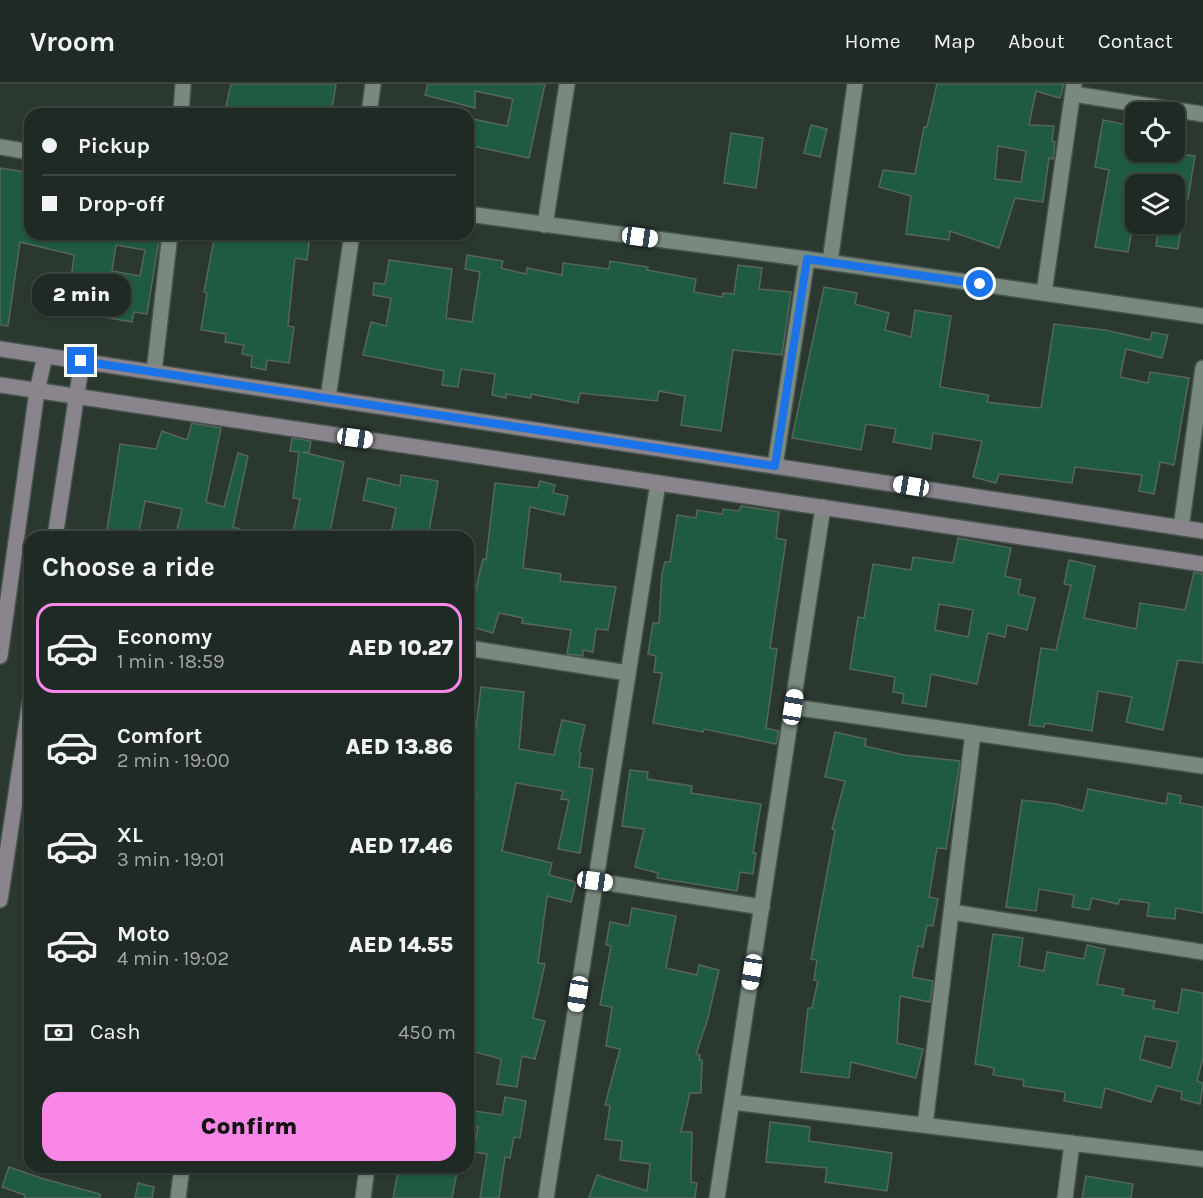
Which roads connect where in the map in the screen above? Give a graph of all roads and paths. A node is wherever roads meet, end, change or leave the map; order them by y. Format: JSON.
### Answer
{"nodes":[{"id":1,"x":183,"y":84,"type":"edge"},
{"id":2,"x":373,"y":84,"type":"edge"},
{"id":3,"x":567,"y":84,"type":"edge"},
{"id":4,"x":855,"y":84,"type":"edge"},
{"id":5,"x":1074,"y":89,"type":"edge"},
{"id":6,"x":181,"y":108,"type":"edge"},
{"id":7,"x":370,"y":108,"type":"edge"},
{"id":8,"x":1203,"y":114,"type":"edge"},
{"id":9,"x":0,"y":147,"type":"edge"},
{"id":10,"x":24,"y":151,"type":"edge"},
{"id":11,"x":474,"y":215,"type":"edge"},
{"id":12,"x":545,"y":225,"type":"junction"},
{"id":13,"x":169,"y":240,"type":"edge"},
{"id":14,"x":351,"y":240,"type":"edge"},
{"id":15,"x":807,"y":259,"type":"junction"},
{"id":16,"x":830,"y":262,"type":"junction"},
{"id":17,"x":1044,"y":293,"type":"junction"},
{"id":18,"x":1203,"y":316,"type":"edge"},
{"id":19,"x":0,"y":349,"type":"edge"},
{"id":20,"x":45,"y":356,"type":"junction"},
{"id":21,"x":81,"y":361,"type":"junction"},
{"id":22,"x":1203,"y":368,"type":"edge"},
{"id":23,"x":154,"y":372,"type":"junction"},
{"id":24,"x":0,"y":385,"type":"edge"},
{"id":25,"x":37,"y":391,"type":"junction"},
{"id":26,"x":76,"y":397,"type":"junction"},
{"id":27,"x":328,"y":398,"type":"junction"},
{"id":28,"x":775,"y":466,"type":"junction"},
{"id":29,"x":658,"y":483,"type":"junction"},
{"id":30,"x":824,"y":507,"type":"junction"},
{"id":31,"x":1181,"y":528,"type":"junction"},
{"id":32,"x":56,"y":531,"type":"edge"},
{"id":33,"x":1203,"y":531,"type":"edge"},
{"id":34,"x":1203,"y":564,"type":"edge"},
{"id":35,"x":3,"y":617,"type":"edge"},
{"id":36,"x":474,"y":649,"type":"edge"},
{"id":37,"x":0,"y":656,"type":"edge"},
{"id":38,"x":628,"y":673,"type":"junction"},
{"id":39,"x":793,"y":707,"type":"junction"},
{"id":40,"x":973,"y":733,"type":"junction"},
{"id":41,"x":1203,"y":766,"type":"edge"},
{"id":42,"x":24,"y":779,"type":"edge"},
{"id":43,"x":595,"y":881,"type":"junction"},
{"id":44,"x":0,"y":900,"type":"edge"},
{"id":45,"x":762,"y":907,"type":"junction"},
{"id":46,"x":952,"y":912,"type":"junction"},
{"id":47,"x":1203,"y":952,"type":"edge"},
{"id":48,"x":732,"y":1102,"type":"junction"},
{"id":49,"x":925,"y":1125,"type":"junction"},
{"id":50,"x":1072,"y":1143,"type":"junction"},
{"id":51,"x":1203,"y":1159,"type":"edge"},
{"id":52,"x":181,"y":1173,"type":"edge"},
{"id":53,"x":366,"y":1173,"type":"edge"},
{"id":54,"x":178,"y":1198,"type":"edge"},
{"id":55,"x":363,"y":1198,"type":"edge"},
{"id":56,"x":546,"y":1198,"type":"edge"},
{"id":57,"x":717,"y":1198,"type":"edge"},
{"id":58,"x":1065,"y":1198,"type":"edge"}],
"edges":[{"from":1,"to":6,"type":"street"},
{"from":2,"to":7,"type":"street"},
{"from":3,"to":12,"type":"street"},
{"from":4,"to":16,"type":"street"},
{"from":5,"to":8,"type":"street"},
{"from":5,"to":17,"type":"street"},
{"from":9,"to":10,"type":"street"},
{"from":11,"to":12,"type":"street"},
{"from":12,"to":15,"type":"street"},
{"from":13,"to":23,"type":"street"},
{"from":14,"to":27,"type":"street"},
{"from":15,"to":16,"type":"street"},
{"from":15,"to":28,"type":"street"},
{"from":16,"to":17,"type":"street"},
{"from":17,"to":18,"type":"street"},
{"from":19,"to":20,"type":"street"},
{"from":20,"to":21,"type":"street"},
{"from":20,"to":25,"type":"street"},
{"from":21,"to":23,"type":"street"},
{"from":21,"to":26,"type":"street"},
{"from":22,"to":31,"type":"street"},
{"from":23,"to":27,"type":"street"},
{"from":24,"to":25,"type":"street"},
{"from":25,"to":26,"type":"street"},
{"from":25,"to":35,"type":"street"},
{"from":26,"to":29,"type":"street"},
{"from":26,"to":32,"type":"street"},
{"from":27,"to":28,"type":"street"},
{"from":28,"to":31,"type":"street"},
{"from":29,"to":30,"type":"street"},
{"from":29,"to":38,"type":"street"},
{"from":30,"to":34,"type":"street"},
{"from":30,"to":39,"type":"street"},
{"from":31,"to":33,"type":"street"},
{"from":35,"to":37,"type":"street"},
{"from":36,"to":38,"type":"street"},
{"from":38,"to":43,"type":"street"},
{"from":39,"to":40,"type":"street"},
{"from":39,"to":45,"type":"street"},
{"from":40,"to":41,"type":"street"},
{"from":40,"to":46,"type":"street"},
{"from":42,"to":44,"type":"street"},
{"from":43,"to":45,"type":"street"},
{"from":43,"to":56,"type":"street"},
{"from":45,"to":48,"type":"street"},
{"from":46,"to":47,"type":"street"},
{"from":46,"to":49,"type":"street"},
{"from":48,"to":49,"type":"street"},
{"from":48,"to":57,"type":"street"},
{"from":49,"to":50,"type":"street"},
{"from":50,"to":51,"type":"street"},
{"from":50,"to":58,"type":"street"},
{"from":52,"to":54,"type":"street"},
{"from":53,"to":55,"type":"street"}]}
